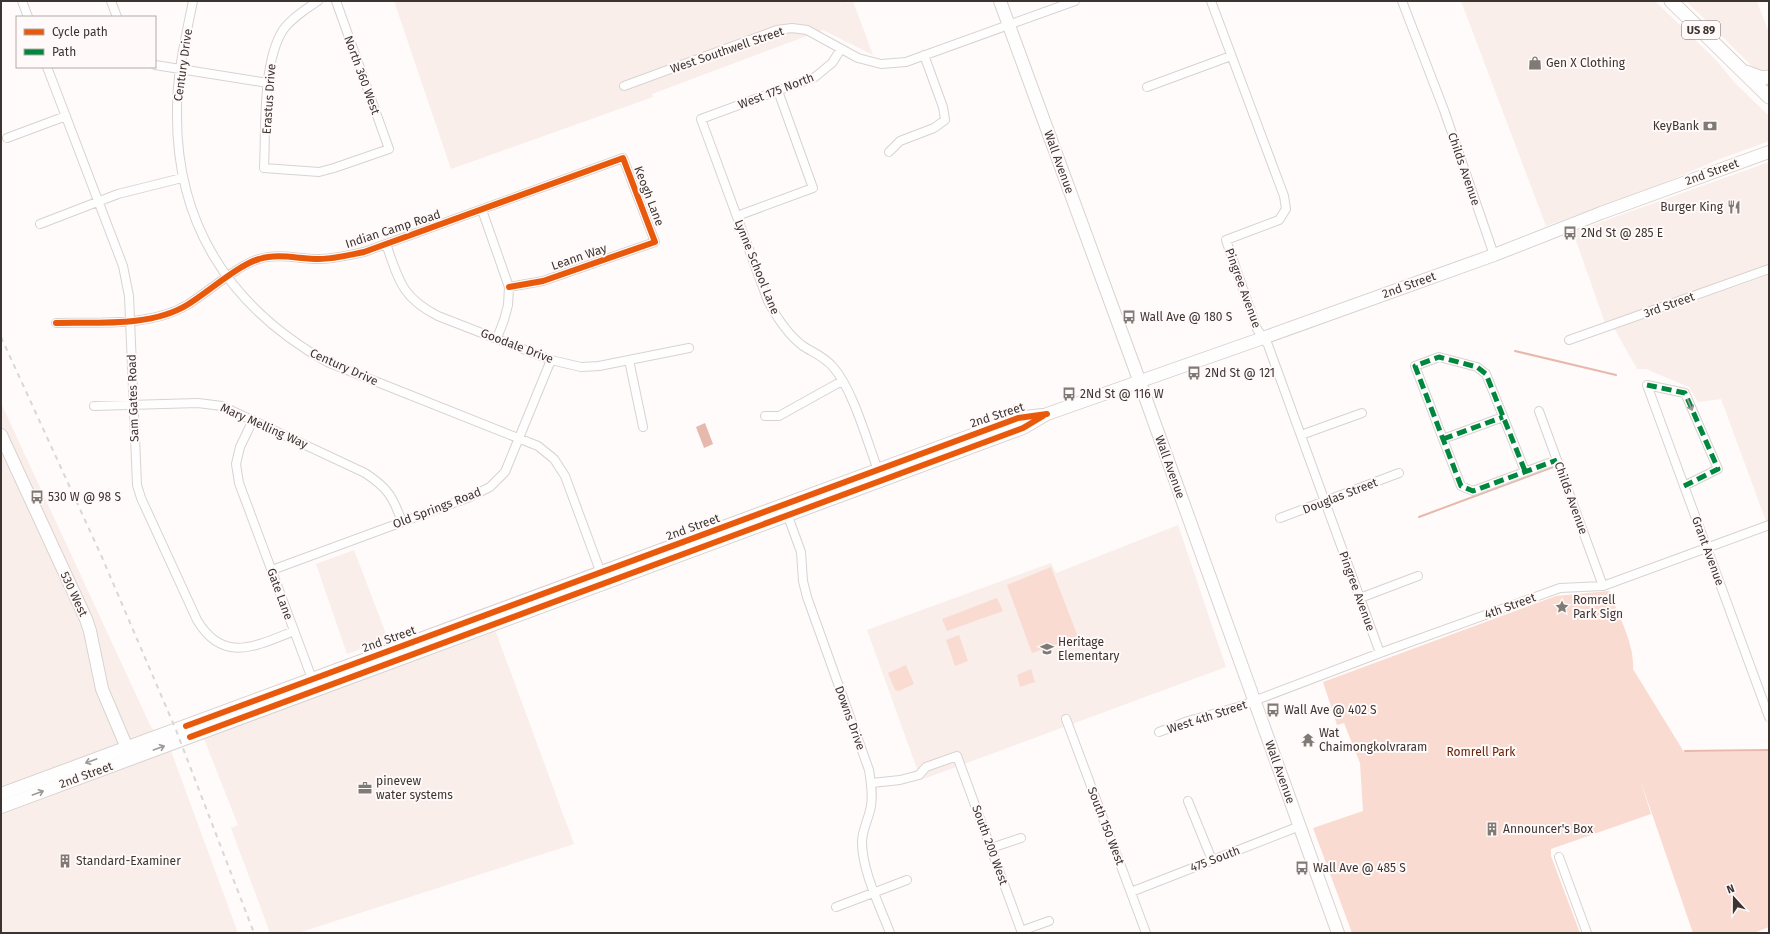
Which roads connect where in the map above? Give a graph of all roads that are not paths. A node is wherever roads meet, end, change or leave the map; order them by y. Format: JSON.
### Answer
{"nodes":[{"id":1,"x":22,"y":1,"type":"edge"},
{"id":2,"x":112,"y":1,"type":"edge"},
{"id":3,"x":193,"y":1,"type":"edge"},
{"id":4,"x":318,"y":1,"type":"edge"},
{"id":5,"x":336,"y":1,"type":"edge"},
{"id":6,"x":1000,"y":1,"type":"edge"},
{"id":7,"x":1073,"y":1,"type":"edge"},
{"id":8,"x":1211,"y":1,"type":"edge"},
{"id":9,"x":1402,"y":1,"type":"edge"},
{"id":10,"x":1672,"y":2,"type":"edge"},
{"id":11,"x":28,"y":16,"type":"edge"},
{"id":12,"x":117,"y":16,"type":"edge"},
{"id":13,"x":1009,"y":24,"type":"junction"},
{"id":14,"x":841,"y":49,"type":"junction"},
{"id":15,"x":924,"y":55,"type":"junction"},
{"id":16,"x":1230,"y":56,"type":"junction"},
{"id":17,"x":1731,"y":61,"type":"junction"},
{"id":18,"x":156,"y":65,"type":"edge"},
{"id":19,"x":49,"y":68,"type":"edge"},
{"id":20,"x":180,"y":70,"type":"junction"},
{"id":21,"x":1769,"y":78,"type":"edge"},
{"id":22,"x":268,"y":83,"type":"junction"},
{"id":23,"x":624,"y":86,"type":"dead end"},
{"id":24,"x":1147,"y":87,"type":"dead end"},
{"id":25,"x":778,"y":91,"type":"junction"},
{"id":26,"x":1769,"y":98,"type":"edge"},
{"id":27,"x":66,"y":116,"type":"junction"},
{"id":28,"x":701,"y":119,"type":"joint"},
{"id":29,"x":7,"y":138,"type":"dead end"},
{"id":30,"x":890,"y":152,"type":"dead end"},
{"id":31,"x":1769,"y":152,"type":"edge"},
{"id":32,"x":623,"y":158,"type":"joint"},
{"id":33,"x":264,"y":168,"type":"joint"},
{"id":34,"x":182,"y":178,"type":"junction"},
{"id":35,"x":99,"y":201,"type":"junction"},
{"id":36,"x":482,"y":210,"type":"junction"},
{"id":37,"x":736,"y":216,"type":"junction"},
{"id":38,"x":40,"y":224,"type":"dead end"},
{"id":39,"x":655,"y":242,"type":"joint"},
{"id":40,"x":386,"y":244,"type":"junction"},
{"id":41,"x":1494,"y":255,"type":"junction"},
{"id":42,"x":1769,"y":269,"type":"edge"},
{"id":43,"x":228,"y":277,"type":"junction"},
{"id":44,"x":509,"y":287,"type":"junction"},
{"id":45,"x":130,"y":321,"type":"junction"},
{"id":46,"x":56,"y":323,"type":"dead end"},
{"id":47,"x":497,"y":338,"type":"junction"},
{"id":48,"x":1263,"y":338,"type":"junction"},
{"id":49,"x":1569,"y":340,"type":"dead end"},
{"id":50,"x":689,"y":348,"type":"dead end"},
{"id":51,"x":551,"y":360,"type":"junction"},
{"id":52,"x":629,"y":360,"type":"junction"},
{"id":53,"x":842,"y":381,"type":"junction"},
{"id":54,"x":1139,"y":381,"type":"junction"},
{"id":55,"x":133,"y":405,"type":"junction"},
{"id":56,"x":94,"y":406,"type":"dead end"},
{"id":57,"x":1539,"y":411,"type":"dead end"},
{"id":58,"x":1362,"y":413,"type":"dead end"},
{"id":59,"x":765,"y":416,"type":"dead end"},
{"id":60,"x":1503,"y":417,"type":"junction"},
{"id":61,"x":253,"y":420,"type":"junction"},
{"id":62,"x":643,"y":427,"type":"dead end"},
{"id":63,"x":1,"y":435,"type":"edge"},
{"id":64,"x":1301,"y":435,"type":"junction"},
{"id":65,"x":520,"y":437,"type":"junction"},
{"id":66,"x":1443,"y":439,"type":"junction"},
{"id":67,"x":1557,"y":460,"type":"junction"},
{"id":68,"x":1525,"y":471,"type":"junction"},
{"id":69,"x":1399,"y":473,"type":"dead end"},
{"id":70,"x":880,"y":475,"type":"junction"},
{"id":71,"x":1684,"y":486,"type":"junction"},
{"id":72,"x":1325,"y":501,"type":"junction"},
{"id":73,"x":786,"y":510,"type":"junction"},
{"id":74,"x":1280,"y":518,"type":"dead end"},
{"id":75,"x":402,"y":522,"type":"junction"},
{"id":76,"x":1769,"y":524,"type":"edge"},
{"id":77,"x":1706,"y":547,"type":"junction"},
{"id":78,"x":272,"y":570,"type":"junction"},
{"id":79,"x":1418,"y":576,"type":"dead end"},
{"id":80,"x":603,"y":578,"type":"junction"},
{"id":81,"x":1603,"y":586,"type":"junction"},
{"id":82,"x":1360,"y":598,"type":"junction"},
{"id":83,"x":294,"y":631,"type":"junction"},
{"id":84,"x":1380,"y":653,"type":"junction"},
{"id":85,"x":314,"y":684,"type":"junction"},
{"id":86,"x":1254,"y":701,"type":"junction"},
{"id":87,"x":1769,"y":717,"type":"edge"},
{"id":88,"x":1066,"y":719,"type":"dead end"},
{"id":89,"x":1159,"y":732,"type":"dead end"},
{"id":90,"x":130,"y":753,"type":"junction"},
{"id":91,"x":872,"y":784,"type":"junction"},
{"id":92,"x":1,"y":794,"type":"edge"},
{"id":93,"x":1188,"y":801,"type":"dead end"},
{"id":94,"x":1,"y":807,"type":"edge"},
{"id":95,"x":1300,"y":826,"type":"junction"},
{"id":96,"x":1022,"y":838,"type":"dead end"},
{"id":97,"x":991,"y":848,"type":"junction"},
{"id":98,"x":1559,"y":857,"type":"dead end"},
{"id":99,"x":1212,"y":860,"type":"junction"},
{"id":100,"x":907,"y":880,"type":"dead end"},
{"id":101,"x":1130,"y":892,"type":"junction"},
{"id":102,"x":875,"y":893,"type":"junction"},
{"id":103,"x":836,"y":907,"type":"dead end"},
{"id":104,"x":1049,"y":920,"type":"dead end"},
{"id":105,"x":1022,"y":932,"type":"edge"},
{"id":106,"x":890,"y":933,"type":"edge"},
{"id":107,"x":1146,"y":933,"type":"edge"},
{"id":108,"x":1338,"y":933,"type":"edge"},
{"id":109,"x":1587,"y":933,"type":"edge"}],
"edges":[{"from":1,"to":11,"type":"street"},
{"from":2,"to":12,"type":"street"},
{"from":3,"to":20,"type":"street","name":"Century Drive"},
{"from":4,"to":22,"type":"street","name":"Erastus Drive"},
{"from":5,"to":33,"type":"street","name":"North 360 West"},
{"from":6,"to":13,"type":"main road","name":"Wall Avenue"},
{"from":7,"to":13,"type":"street","name":"West Southwell Street"},
{"from":8,"to":16,"type":"street","name":"Pingree Avenue"},
{"from":9,"to":41,"type":"street","name":"Childs Avenue"},
{"from":10,"to":17,"type":"main road","number":"US 89"},
{"from":13,"to":15,"type":"street","name":"West Southwell Street"},
{"from":13,"to":54,"type":"main road","name":"Wall Avenue"},
{"from":14,"to":15,"type":"street","name":"West Southwell Street"},
{"from":14,"to":23,"type":"street","name":"West Southwell Street"},
{"from":14,"to":25,"type":"street","name":"West 175 North"},
{"from":15,"to":30,"type":"street"},
{"from":16,"to":24,"type":"street"},
{"from":16,"to":48,"type":"street","name":"Pingree Avenue"},
{"from":17,"to":21,"type":"main road"},
{"from":17,"to":26,"type":"main road","number":"US 89"},
{"from":18,"to":20,"type":"street"},
{"from":19,"to":27,"type":"street","name":"Sam Gates Road"},
{"from":20,"to":22,"type":"street"},
{"from":20,"to":34,"type":"street","name":"Century Drive"},
{"from":22,"to":33,"type":"street","name":"Erastus Drive"},
{"from":25,"to":28,"type":"street","name":"West 175 North"},
{"from":25,"to":37,"type":"street"},
{"from":27,"to":29,"type":"street"},
{"from":27,"to":35,"type":"street","name":"Sam Gates Road"},
{"from":28,"to":37,"type":"street","name":"Lynne School Lane"},
{"from":31,"to":41,"type":"main road","name":"2nd Street"},
{"from":32,"to":36,"type":"street","name":"Indian Camp Road"},
{"from":32,"to":39,"type":"street","name":"Keogh Lane"},
{"from":34,"to":35,"type":"street"},
{"from":34,"to":43,"type":"street","name":"Century Drive"},
{"from":35,"to":38,"type":"street"},
{"from":35,"to":45,"type":"street","name":"Sam Gates Road"},
{"from":36,"to":40,"type":"street","name":"Indian Camp Road"},
{"from":36,"to":44,"type":"street"},
{"from":37,"to":53,"type":"street","name":"Lynne School Lane"},
{"from":39,"to":44,"type":"street","name":"Leann Way"},
{"from":40,"to":43,"type":"street","name":"Indian Camp Road"},
{"from":40,"to":47,"type":"street","name":"Goodale Drive"},
{"from":41,"to":48,"type":"main road","name":"2nd Street"},
{"from":42,"to":49,"type":"street","name":"3rd Street"},
{"from":43,"to":45,"type":"street","name":"Indian Camp Road"},
{"from":43,"to":65,"type":"street","name":"Century Drive"},
{"from":44,"to":47,"type":"street"},
{"from":45,"to":46,"type":"street","name":"Indian Camp Road"},
{"from":45,"to":55,"type":"street","name":"Sam Gates Road"},
{"from":47,"to":51,"type":"street","name":"Goodale Drive"},
{"from":48,"to":54,"type":"main road","name":"2nd Street"},
{"from":48,"to":64,"type":"street","name":"Pingree Avenue"},
{"from":50,"to":52,"type":"street","name":"Goodale Drive"},
{"from":51,"to":52,"type":"street","name":"Goodale Drive"},
{"from":51,"to":65,"type":"street","name":"Old Springs Road"},
{"from":52,"to":62,"type":"street"},
{"from":53,"to":59,"type":"street"},
{"from":53,"to":70,"type":"street","name":"Lynne School Lane"},
{"from":54,"to":70,"type":"main road","name":"2nd Street"},
{"from":54,"to":86,"type":"main road","name":"Wall Avenue"},
{"from":55,"to":56,"type":"street","name":"Mary Melling Way"},
{"from":55,"to":61,"type":"street","name":"Mary Melling Way"},
{"from":55,"to":83,"type":"street","name":"Sam Gates Road"},
{"from":57,"to":67,"type":"street","name":"Childs Avenue"},
{"from":58,"to":64,"type":"street"},
{"from":60,"to":66,"type":"street"},
{"from":60,"to":66,"type":"street"},
{"from":60,"to":68,"type":"street"},
{"from":61,"to":75,"type":"street","name":"Mary Melling Way"},
{"from":61,"to":78,"type":"street","name":"Gate Lane"},
{"from":63,"to":90,"type":"main road","name":"530 West"},
{"from":64,"to":72,"type":"street","name":"Pingree Avenue"},
{"from":65,"to":75,"type":"street","name":"Old Springs Road"},
{"from":65,"to":80,"type":"street","name":"Century Drive"},
{"from":66,"to":68,"type":"street"},
{"from":67,"to":68,"type":"street"},
{"from":67,"to":81,"type":"street","name":"Childs Avenue"},
{"from":69,"to":72,"type":"street","name":"Douglas Street"},
{"from":70,"to":73,"type":"main road","name":"2nd Street"},
{"from":71,"to":71,"type":"street","name":"Grant Avenue","one_way":true},
{"from":71,"to":77,"type":"street","name":"Grant Avenue"},
{"from":72,"to":74,"type":"street","name":"Douglas Street"},
{"from":72,"to":82,"type":"street","name":"Pingree Avenue"},
{"from":73,"to":80,"type":"main road","name":"2nd Street"},
{"from":73,"to":91,"type":"street","name":"Downs Drive"},
{"from":75,"to":78,"type":"street","name":"Old Springs Road"},
{"from":76,"to":77,"type":"street","name":"4th Street"},
{"from":77,"to":81,"type":"street","name":"4th Street"},
{"from":77,"to":87,"type":"street","name":"Grant Avenue"},
{"from":78,"to":83,"type":"street","name":"Gate Lane"},
{"from":79,"to":82,"type":"street"},
{"from":80,"to":85,"type":"main road","name":"2nd Street"},
{"from":81,"to":84,"type":"street","name":"4th Street"},
{"from":82,"to":84,"type":"street","name":"Pingree Avenue"},
{"from":83,"to":85,"type":"street","name":"Gate Lane"},
{"from":84,"to":86,"type":"street","name":"4th Street"},
{"from":85,"to":90,"type":"main road","name":"2nd Street"},
{"from":86,"to":89,"type":"street","name":"West 4th Street"},
{"from":86,"to":95,"type":"main road","name":"Wall Avenue"},
{"from":88,"to":101,"type":"street","name":"South 150 West"},
{"from":90,"to":92,"type":"main road","name":"2nd Street","one_way":true},
{"from":94,"to":90,"type":"main road","name":"2nd Street","one_way":true},
{"from":91,"to":97,"type":"street","name":"South 200 West"},
{"from":91,"to":102,"type":"street","name":"Downs Drive"},
{"from":93,"to":99,"type":"street"},
{"from":95,"to":99,"type":"street","name":"475 South"},
{"from":95,"to":108,"type":"main road","name":"Wall Avenue"},
{"from":96,"to":97,"type":"street"},
{"from":97,"to":105,"type":"street","name":"South 200 West"},
{"from":98,"to":109,"type":"street"},
{"from":99,"to":101,"type":"street","name":"475 South"},
{"from":100,"to":102,"type":"street"},
{"from":101,"to":107,"type":"street","name":"South 150 West"},
{"from":102,"to":103,"type":"street"},
{"from":102,"to":106,"type":"street","name":"Downs Drive"},
{"from":104,"to":105,"type":"street"}]}
